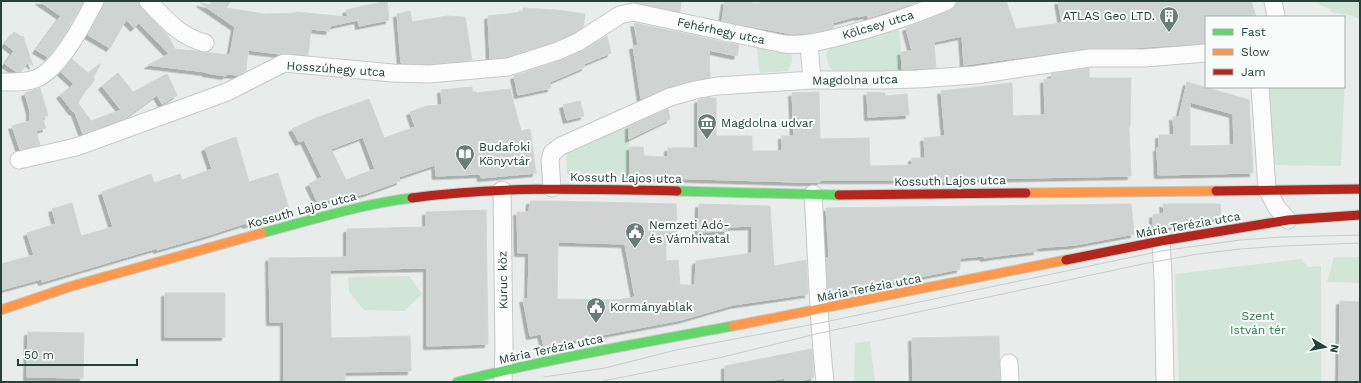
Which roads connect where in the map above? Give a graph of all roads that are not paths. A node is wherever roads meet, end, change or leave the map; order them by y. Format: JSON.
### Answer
{"nodes":[{"id":1,"x":95,"y":1,"type":"edge"},
{"id":2,"x":148,"y":1,"type":"edge"},
{"id":3,"x":947,"y":1,"type":"edge"},
{"id":4,"x":1273,"y":1,"type":"edge"},
{"id":5,"x":633,"y":12,"type":"joint"},
{"id":6,"x":1276,"y":16,"type":"edge"},
{"id":7,"x":206,"y":43,"type":"dead end"},
{"id":8,"x":809,"y":44,"type":"junction"},
{"id":9,"x":1205,"y":52,"type":"edge"},
{"id":10,"x":812,"y":80,"type":"junction"},
{"id":11,"x":1,"y":82,"type":"edge"},
{"id":12,"x":1260,"y":88,"type":"edge"},
{"id":13,"x":19,"y":160,"type":"dead end"},
{"id":14,"x":552,"y":188,"type":"junction"},
{"id":15,"x":1266,"y":189,"type":"junction"},
{"id":16,"x":1354,"y":189,"type":"edge"},
{"id":17,"x":502,"y":190,"type":"junction"},
{"id":18,"x":813,"y":194,"type":"junction"},
{"id":19,"x":1353,"y":215,"type":"edge"},
{"id":20,"x":1288,"y":220,"type":"junction"},
{"id":21,"x":1160,"y":241,"type":"junction"},
{"id":22,"x":1,"y":310,"type":"edge"},
{"id":23,"x":820,"y":310,"type":"junction"},
{"id":24,"x":1009,"y":363,"type":"dead end"},
{"id":25,"x":503,"y":376,"type":"edge"},
{"id":26,"x":457,"y":382,"type":"edge"},
{"id":27,"x":825,"y":382,"type":"edge"},
{"id":28,"x":1010,"y":382,"type":"edge"},
{"id":29,"x":1165,"y":382,"type":"edge"}],
"edges":[{"from":1,"to":11,"type":"street"},
{"from":2,"to":7,"type":"street"},
{"from":3,"to":8,"type":"street","name":"Kölcsey utca"},
{"from":4,"to":6,"type":"street"},
{"from":5,"to":8,"type":"street","name":"Fehérhegy utca"},
{"from":5,"to":13,"type":"street","name":"Hosszúhegy utca"},
{"from":8,"to":10,"type":"street"},
{"from":9,"to":10,"type":"street","name":"Magdolna utca"},
{"from":10,"to":14,"type":"street","name":"Magdolna utca"},
{"from":12,"to":15,"type":"street"},
{"from":14,"to":17,"type":"main road","name":"Kossuth Lajos utca"},
{"from":14,"to":18,"type":"main road","name":"Kossuth Lajos utca"},
{"from":15,"to":16,"type":"main road","name":"Kossuth Lajos utca"},
{"from":15,"to":18,"type":"main road","name":"Kossuth Lajos utca"},
{"from":15,"to":20,"type":"street"},
{"from":16,"to":19,"type":"street"},
{"from":17,"to":22,"type":"main road","name":"Kossuth Lajos utca"},
{"from":17,"to":25,"type":"street","name":"Kuruc köz"},
{"from":18,"to":23,"type":"street"},
{"from":19,"to":20,"type":"main road"},
{"from":20,"to":21,"type":"main road","name":"Mária Terézia utca"},
{"from":21,"to":23,"type":"main road","name":"Mária Terézia utca"},
{"from":21,"to":29,"type":"street"},
{"from":23,"to":25,"type":"main road","name":"Mária Terézia utca"},
{"from":23,"to":27,"type":"street"},
{"from":24,"to":28,"type":"street"},
{"from":25,"to":26,"type":"main road","name":"Mária Terézia utca"}]}
